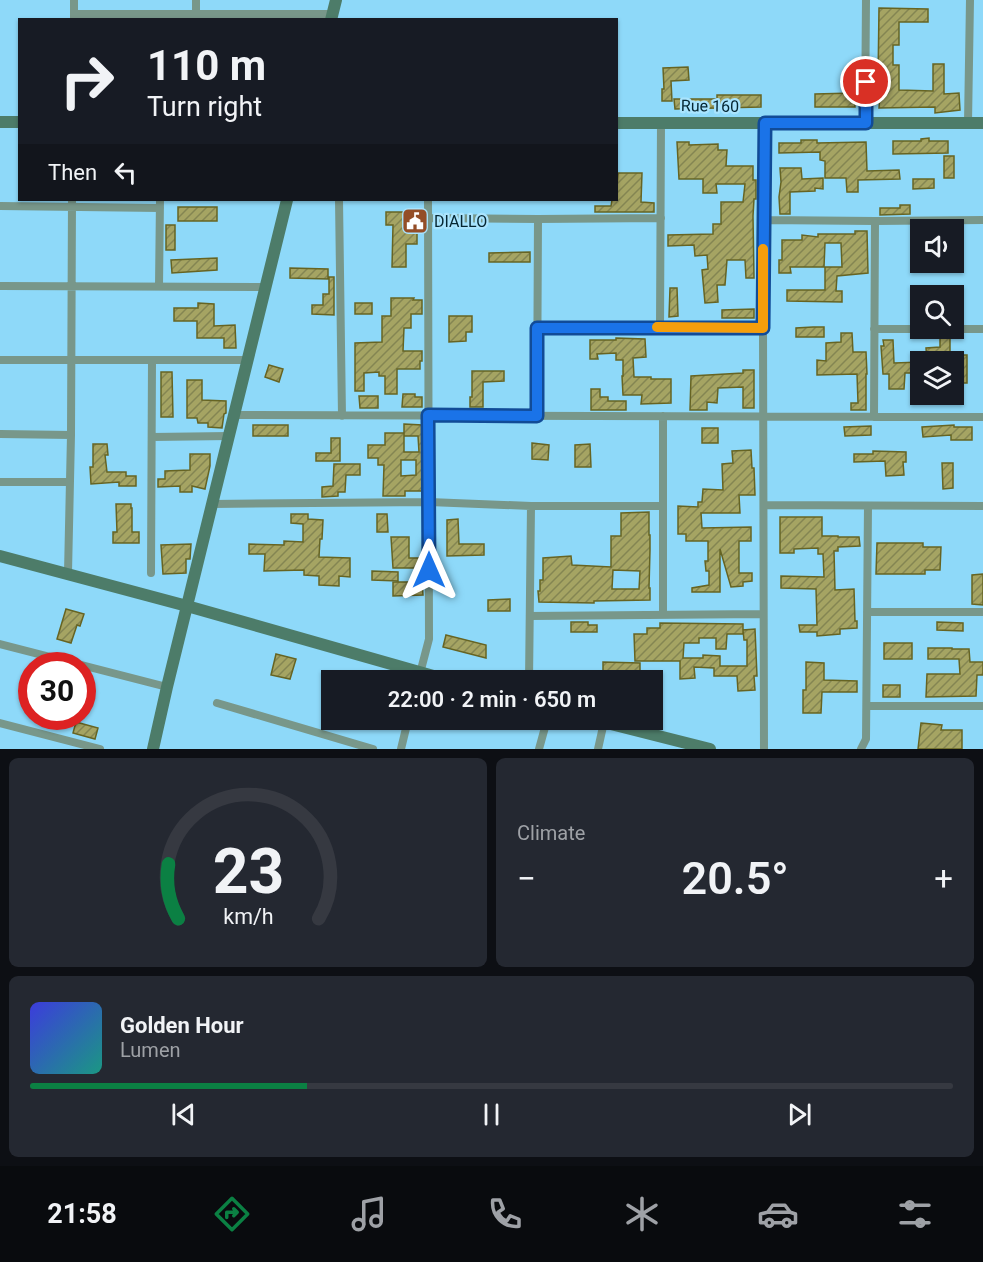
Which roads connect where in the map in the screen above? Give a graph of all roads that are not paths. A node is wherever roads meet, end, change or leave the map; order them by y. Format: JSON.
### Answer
{"nodes":[{"id":1,"x":74,"y":0,"type":"edge"},
{"id":2,"x":196,"y":0,"type":"edge"},
{"id":3,"x":336,"y":0,"type":"edge"},
{"id":4,"x":866,"y":0,"type":"edge"},
{"id":5,"x":970,"y":0,"type":"edge"},
{"id":6,"x":196,"y":14,"type":"junction"},
{"id":7,"x":74,"y":17,"type":"edge"},
{"id":8,"x":332,"y":17,"type":"edge"},
{"id":9,"x":0,"y":122,"type":"edge"},
{"id":10,"x":18,"y":122,"type":"edge"},
{"id":11,"x":661,"y":122,"type":"junction"},
{"id":12,"x":618,"y":123,"type":"edge"},
{"id":13,"x":765,"y":123,"type":"junction"},
{"id":14,"x":866,"y":123,"type":"junction"},
{"id":15,"x":968,"y":123,"type":"junction"},
{"id":16,"x":983,"y":123,"type":"edge"},
{"id":17,"x":288,"y":201,"type":"edge"},
{"id":18,"x":339,"y":201,"type":"edge"},
{"id":19,"x":428,"y":201,"type":"edge"},
{"id":20,"x":72,"y":203,"type":"edge"},
{"id":21,"x":160,"y":204,"type":"edge"},
{"id":22,"x":0,"y":206,"type":"edge"},
{"id":23,"x":428,"y":218,"type":"junction"},
{"id":24,"x":661,"y":218,"type":"junction"},
{"id":25,"x":538,"y":219,"type":"junction"},
{"id":26,"x":764,"y":220,"type":"junction"},
{"id":27,"x":983,"y":220,"type":"edge"},
{"id":28,"x":874,"y":221,"type":"junction"},
{"id":29,"x":0,"y":286,"type":"edge"},
{"id":30,"x":72,"y":286,"type":"junction"},
{"id":31,"x":159,"y":286,"type":"junction"},
{"id":32,"x":266,"y":287,"type":"junction"},
{"id":33,"x":660,"y":327,"type":"junction"},
{"id":34,"x":537,"y":328,"type":"junction"},
{"id":35,"x":763,"y":328,"type":"junction"},
{"id":36,"x":874,"y":329,"type":"junction"},
{"id":37,"x":983,"y":329,"type":"edge"},
{"id":38,"x":0,"y":360,"type":"edge"},
{"id":39,"x":71,"y":360,"type":"junction"},
{"id":40,"x":247,"y":360,"type":"junction"},
{"id":41,"x":152,"y":361,"type":"junction"},
{"id":42,"x":234,"y":415,"type":"junction"},
{"id":43,"x":428,"y":415,"type":"junction"},
{"id":44,"x":342,"y":416,"type":"junction"},
{"id":45,"x":537,"y":416,"type":"junction"},
{"id":46,"x":663,"y":416,"type":"junction"},
{"id":47,"x":764,"y":416,"type":"junction"},
{"id":48,"x":874,"y":417,"type":"junction"},
{"id":49,"x":983,"y":417,"type":"edge"},
{"id":50,"x":0,"y":434,"type":"edge"},
{"id":51,"x":71,"y":435,"type":"junction"},
{"id":52,"x":230,"y":436,"type":"junction"},
{"id":53,"x":152,"y":437,"type":"junction"},
{"id":54,"x":0,"y":482,"type":"edge"},
{"id":55,"x":70,"y":482,"type":"junction"},
{"id":56,"x":429,"y":502,"type":"junction"},
{"id":57,"x":212,"y":504,"type":"junction"},
{"id":58,"x":764,"y":505,"type":"junction"},
{"id":59,"x":531,"y":506,"type":"junction"},
{"id":60,"x":663,"y":506,"type":"junction"},
{"id":61,"x":868,"y":506,"type":"junction"},
{"id":62,"x":983,"y":506,"type":"edge"},
{"id":63,"x":0,"y":556,"type":"edge"},
{"id":64,"x":68,"y":573,"type":"junction"},
{"id":65,"x":151,"y":573,"type":"dead end"},
{"id":66,"x":187,"y":606,"type":"junction"},
{"id":67,"x":867,"y":612,"type":"junction"},
{"id":68,"x":983,"y":612,"type":"edge"},
{"id":69,"x":763,"y":614,"type":"junction"},
{"id":70,"x":663,"y":615,"type":"junction"},
{"id":71,"x":531,"y":616,"type":"junction"},
{"id":72,"x":0,"y":644,"type":"edge"},
{"id":73,"x":396,"y":670,"type":"edge"},
{"id":74,"x":421,"y":670,"type":"edge"},
{"id":75,"x":529,"y":670,"type":"edge"},
{"id":76,"x":167,"y":687,"type":"junction"},
{"id":77,"x":217,"y":703,"type":"dead end"},
{"id":78,"x":867,"y":706,"type":"junction"},
{"id":79,"x":983,"y":706,"type":"edge"},
{"id":80,"x":0,"y":723,"type":"edge"},
{"id":81,"x":406,"y":730,"type":"edge"},
{"id":82,"x":544,"y":730,"type":"edge"},
{"id":83,"x":599,"y":730,"type":"edge"},
{"id":84,"x":631,"y":730,"type":"edge"},
{"id":85,"x":687,"y":746,"type":"edge"},
{"id":86,"x":100,"y":749,"type":"edge"},
{"id":87,"x":153,"y":749,"type":"edge"},
{"id":88,"x":373,"y":749,"type":"edge"},
{"id":89,"x":401,"y":749,"type":"edge"},
{"id":90,"x":539,"y":749,"type":"edge"},
{"id":91,"x":598,"y":749,"type":"edge"},
{"id":92,"x":710,"y":749,"type":"edge"},
{"id":93,"x":764,"y":749,"type":"edge"},
{"id":94,"x":861,"y":749,"type":"edge"}],
"edges":[{"from":1,"to":7,"type":"street"},
{"from":2,"to":6,"type":"street"},
{"from":3,"to":8,"type":"street"},
{"from":4,"to":14,"type":"street"},
{"from":5,"to":15,"type":"street"},
{"from":6,"to":7,"type":"street"},
{"from":6,"to":8,"type":"street"},
{"from":9,"to":10,"type":"street"},
{"from":11,"to":12,"type":"street","name":"Rue 160"},
{"from":11,"to":13,"type":"street","name":"Rue 160"},
{"from":11,"to":24,"type":"street"},
{"from":13,"to":14,"type":"street","name":"Rue 160"},
{"from":13,"to":26,"type":"street"},
{"from":14,"to":15,"type":"street","name":"Rue 160"},
{"from":15,"to":16,"type":"street","name":"Rue 160"},
{"from":17,"to":32,"type":"street"},
{"from":18,"to":44,"type":"street"},
{"from":19,"to":23,"type":"street"},
{"from":20,"to":21,"type":"street"},
{"from":20,"to":22,"type":"street"},
{"from":20,"to":30,"type":"street"},
{"from":21,"to":31,"type":"street"},
{"from":23,"to":25,"type":"street"},
{"from":23,"to":43,"type":"street"},
{"from":24,"to":25,"type":"street"},
{"from":24,"to":33,"type":"street"},
{"from":25,"to":34,"type":"street"},
{"from":26,"to":28,"type":"street"},
{"from":26,"to":35,"type":"street"},
{"from":27,"to":28,"type":"street"},
{"from":28,"to":36,"type":"street"},
{"from":29,"to":30,"type":"street"},
{"from":30,"to":31,"type":"street"},
{"from":30,"to":39,"type":"street"},
{"from":31,"to":32,"type":"street"},
{"from":32,"to":40,"type":"street"},
{"from":33,"to":34,"type":"street"},
{"from":33,"to":35,"type":"street"},
{"from":34,"to":45,"type":"street"},
{"from":35,"to":47,"type":"street"},
{"from":36,"to":37,"type":"street"},
{"from":36,"to":48,"type":"street"},
{"from":38,"to":39,"type":"street"},
{"from":39,"to":41,"type":"street"},
{"from":39,"to":51,"type":"street"},
{"from":40,"to":41,"type":"street"},
{"from":40,"to":42,"type":"street"},
{"from":41,"to":53,"type":"street"},
{"from":42,"to":44,"type":"street"},
{"from":42,"to":52,"type":"street"},
{"from":43,"to":44,"type":"street"},
{"from":43,"to":45,"type":"street"},
{"from":43,"to":56,"type":"street"},
{"from":45,"to":46,"type":"street"},
{"from":46,"to":47,"type":"street"},
{"from":46,"to":60,"type":"street"},
{"from":47,"to":48,"type":"street"},
{"from":47,"to":58,"type":"street"},
{"from":48,"to":49,"type":"street"},
{"from":50,"to":51,"type":"street"},
{"from":51,"to":55,"type":"street"},
{"from":52,"to":53,"type":"street"},
{"from":52,"to":57,"type":"street"},
{"from":53,"to":65,"type":"street"},
{"from":54,"to":55,"type":"street"},
{"from":55,"to":64,"type":"street"},
{"from":56,"to":57,"type":"street"},
{"from":56,"to":59,"type":"street"},
{"from":56,"to":74,"type":"street"},
{"from":57,"to":66,"type":"street"},
{"from":58,"to":61,"type":"street"},
{"from":58,"to":69,"type":"street"},
{"from":59,"to":60,"type":"street"},
{"from":59,"to":71,"type":"street"},
{"from":60,"to":70,"type":"street"},
{"from":61,"to":62,"type":"street"},
{"from":61,"to":67,"type":"street"},
{"from":63,"to":64,"type":"street"},
{"from":64,"to":66,"type":"street"},
{"from":66,"to":73,"type":"street"},
{"from":66,"to":76,"type":"street"},
{"from":67,"to":68,"type":"street"},
{"from":67,"to":78,"type":"street"},
{"from":69,"to":70,"type":"street"},
{"from":69,"to":93,"type":"street"},
{"from":70,"to":71,"type":"street"},
{"from":71,"to":75,"type":"street"},
{"from":72,"to":76,"type":"street"},
{"from":76,"to":87,"type":"street"},
{"from":77,"to":88,"type":"street"},
{"from":78,"to":79,"type":"street"},
{"from":78,"to":94,"type":"street"},
{"from":80,"to":86,"type":"street"},
{"from":81,"to":89,"type":"street"},
{"from":82,"to":90,"type":"street"},
{"from":83,"to":91,"type":"street"},
{"from":84,"to":85,"type":"street"},
{"from":85,"to":92,"type":"street"}]}
